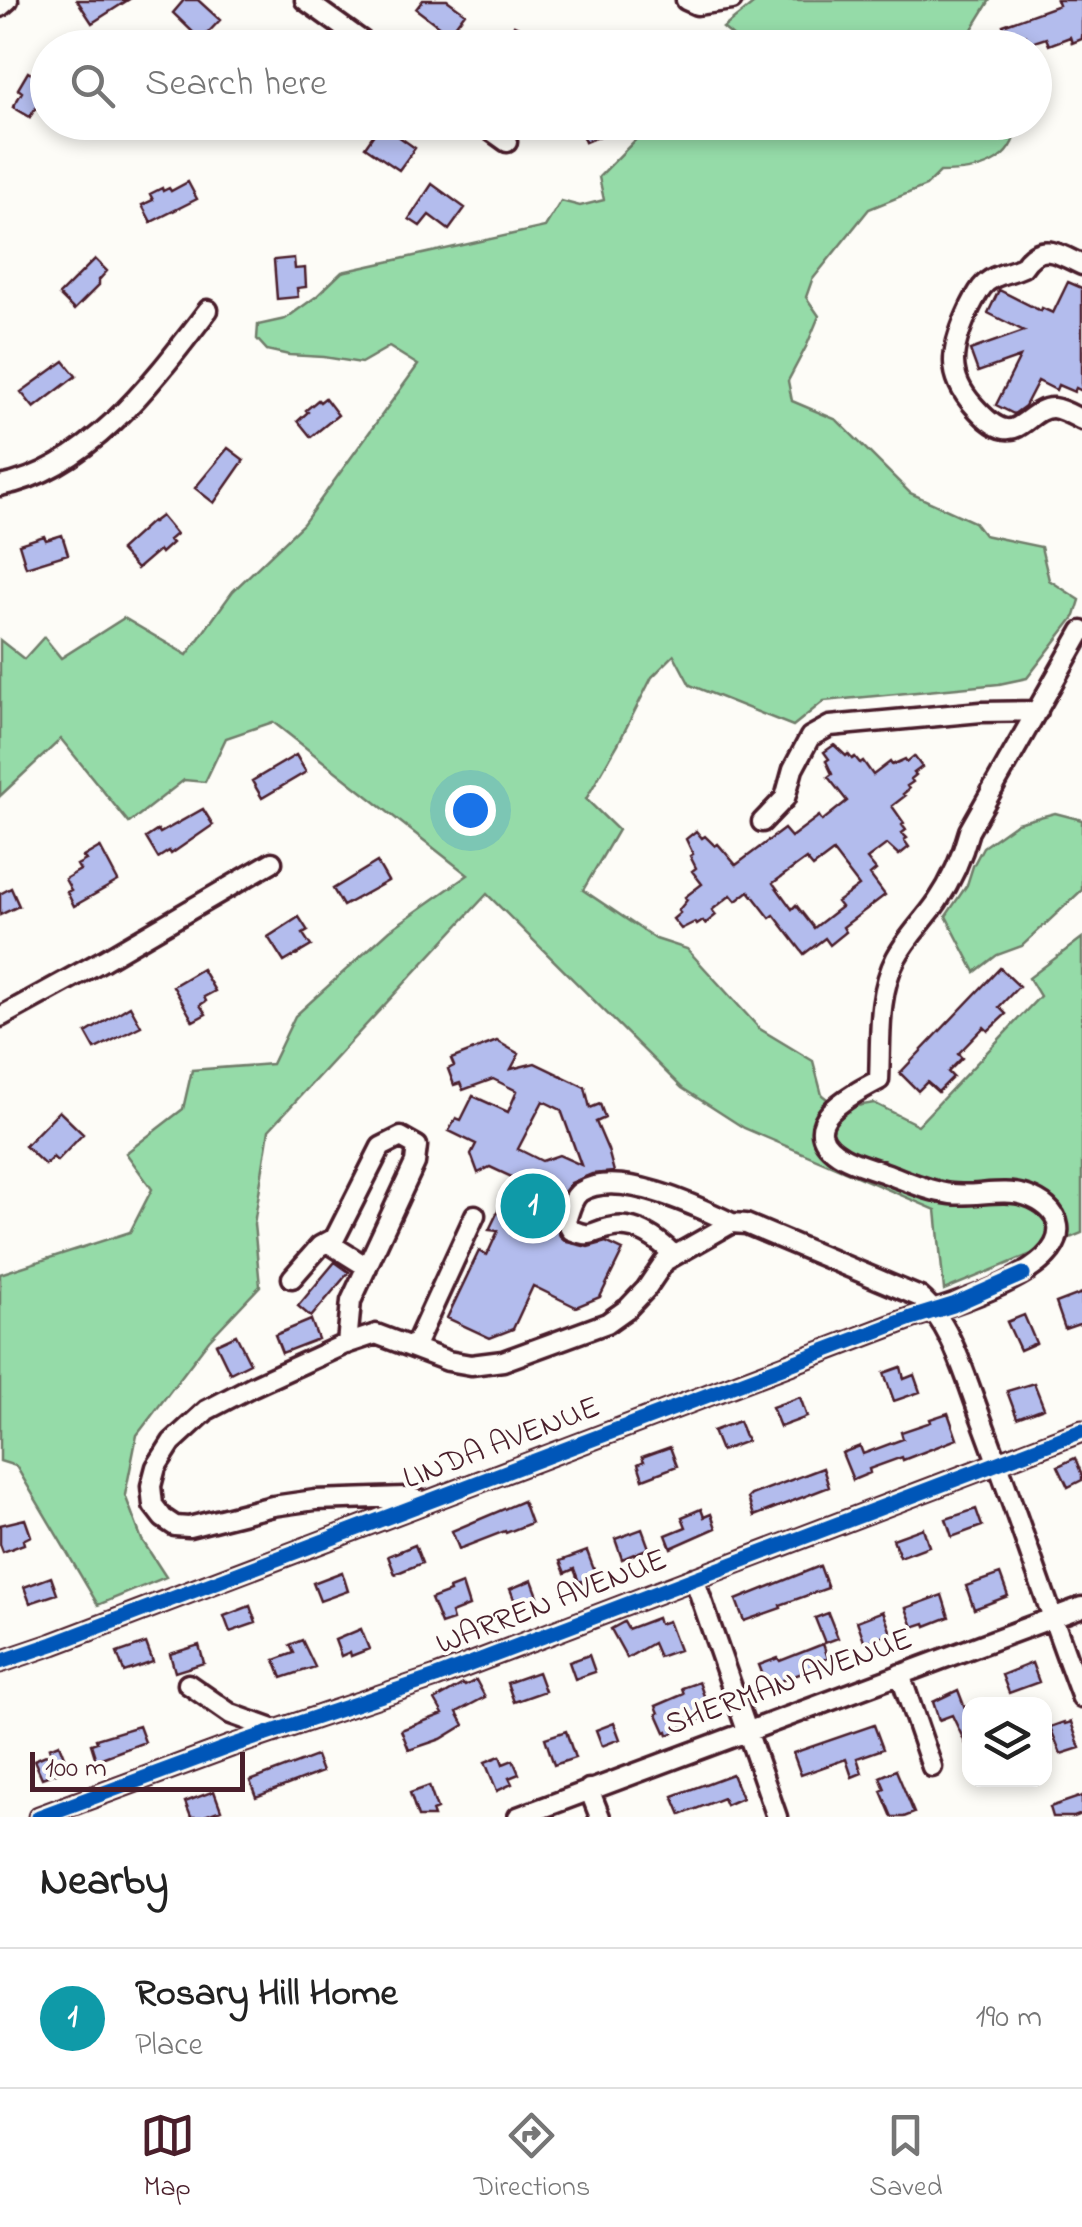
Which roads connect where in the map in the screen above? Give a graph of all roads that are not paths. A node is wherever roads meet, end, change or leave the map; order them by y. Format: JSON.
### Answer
{"nodes":[{"id":1,"x":8,"y":0,"type":"edge"},
{"id":2,"x":305,"y":0,"type":"edge"},
{"id":3,"x":686,"y":0,"type":"edge"},
{"id":4,"x":732,"y":0,"type":"edge"},
{"id":5,"x":0,"y":7,"type":"edge"},
{"id":6,"x":347,"y":30,"type":"edge"},
{"id":7,"x":504,"y":140,"type":"edge"},
{"id":8,"x":507,"y":142,"type":"dead end"},
{"id":9,"x":1082,"y":265,"type":"edge"},
{"id":10,"x":208,"y":310,"type":"dead end"},
{"id":11,"x":1082,"y":420,"type":"edge"},
{"id":12,"x":0,"y":486,"type":"edge"},
{"id":13,"x":1082,"y":631,"type":"edge"},
{"id":14,"x":1038,"y":711,"type":"junction"},
{"id":15,"x":762,"y":822,"type":"dead end"},
{"id":16,"x":272,"y":862,"type":"dead end"},
{"id":17,"x":0,"y":1017,"type":"edge"},
{"id":18,"x":475,"y":1215,"type":"dead end"},
{"id":19,"x":732,"y":1222,"type":"junction"},
{"id":20,"x":327,"y":1242,"type":"junction"},
{"id":21,"x":674,"y":1255,"type":"junction"},
{"id":22,"x":367,"y":1267,"type":"junction"},
{"id":23,"x":292,"y":1278,"type":"dead end"},
{"id":24,"x":935,"y":1310,"type":"junction"},
{"id":25,"x":347,"y":1344,"type":"junction"},
{"id":26,"x":414,"y":1348,"type":"junction"},
{"id":27,"x":1082,"y":1430,"type":"edge"},
{"id":28,"x":998,"y":1463,"type":"junction"},
{"id":29,"x":428,"y":1502,"type":"junction"},
{"id":30,"x":694,"y":1578,"type":"junction"},
{"id":31,"x":1082,"y":1607,"type":"edge"},
{"id":32,"x":1053,"y":1618,"type":"junction"},
{"id":33,"x":0,"y":1662,"type":"edge"},
{"id":34,"x":900,"y":1674,"type":"junction"},
{"id":35,"x":188,"y":1684,"type":"dead end"},
{"id":36,"x":1082,"y":1698,"type":"edge"},
{"id":37,"x":746,"y":1731,"type":"junction"},
{"id":38,"x":274,"y":1732,"type":"junction"},
{"id":39,"x":932,"y":1766,"type":"dead end"},
{"id":40,"x":589,"y":1789,"type":"junction"},
{"id":41,"x":38,"y":1817,"type":"edge"},
{"id":42,"x":518,"y":1817,"type":"edge"},
{"id":43,"x":600,"y":1817,"type":"edge"},
{"id":44,"x":778,"y":1817,"type":"edge"}],
"edges":[{"from":1,"to":5,"type":"street"},
{"from":2,"to":6,"type":"street"},
{"from":3,"to":4,"type":"street"},
{"from":7,"to":8,"type":"street"},
{"from":9,"to":11,"type":"street"},
{"from":10,"to":12,"type":"street"},
{"from":13,"to":14,"type":"street"},
{"from":14,"to":15,"type":"street"},
{"from":14,"to":24,"type":"street","name":"LINDA AVENUE"},
{"from":16,"to":17,"type":"street"},
{"from":18,"to":26,"type":"street"},
{"from":19,"to":21,"type":"street"},
{"from":19,"to":21,"type":"street"},
{"from":19,"to":24,"type":"street"},
{"from":20,"to":22,"type":"street"},
{"from":20,"to":22,"type":"street"},
{"from":20,"to":23,"type":"street"},
{"from":21,"to":26,"type":"street"},
{"from":22,"to":25,"type":"street"},
{"from":24,"to":28,"type":"street"},
{"from":24,"to":29,"type":"street","name":"LINDA AVENUE"},
{"from":25,"to":26,"type":"street"},
{"from":25,"to":29,"type":"street"},
{"from":27,"to":28,"type":"street","name":"WARREN AVENUE"},
{"from":28,"to":30,"type":"street","name":"WARREN AVENUE"},
{"from":28,"to":32,"type":"street"},
{"from":29,"to":33,"type":"street","name":"LINDA AVENUE"},
{"from":30,"to":37,"type":"street"},
{"from":30,"to":38,"type":"street","name":"WARREN AVENUE"},
{"from":31,"to":32,"type":"street","name":"SHERMAN AVENUE"},
{"from":32,"to":34,"type":"street","name":"SHERMAN AVENUE"},
{"from":32,"to":36,"type":"street"},
{"from":34,"to":37,"type":"street","name":"SHERMAN AVENUE"},
{"from":34,"to":39,"type":"street"},
{"from":35,"to":38,"type":"street"},
{"from":37,"to":40,"type":"street","name":"SHERMAN AVENUE"},
{"from":37,"to":44,"type":"street"},
{"from":38,"to":41,"type":"street","name":"WARREN AVENUE"},
{"from":40,"to":42,"type":"street","name":"SHERMAN AVENUE"},
{"from":40,"to":43,"type":"street"}]}
